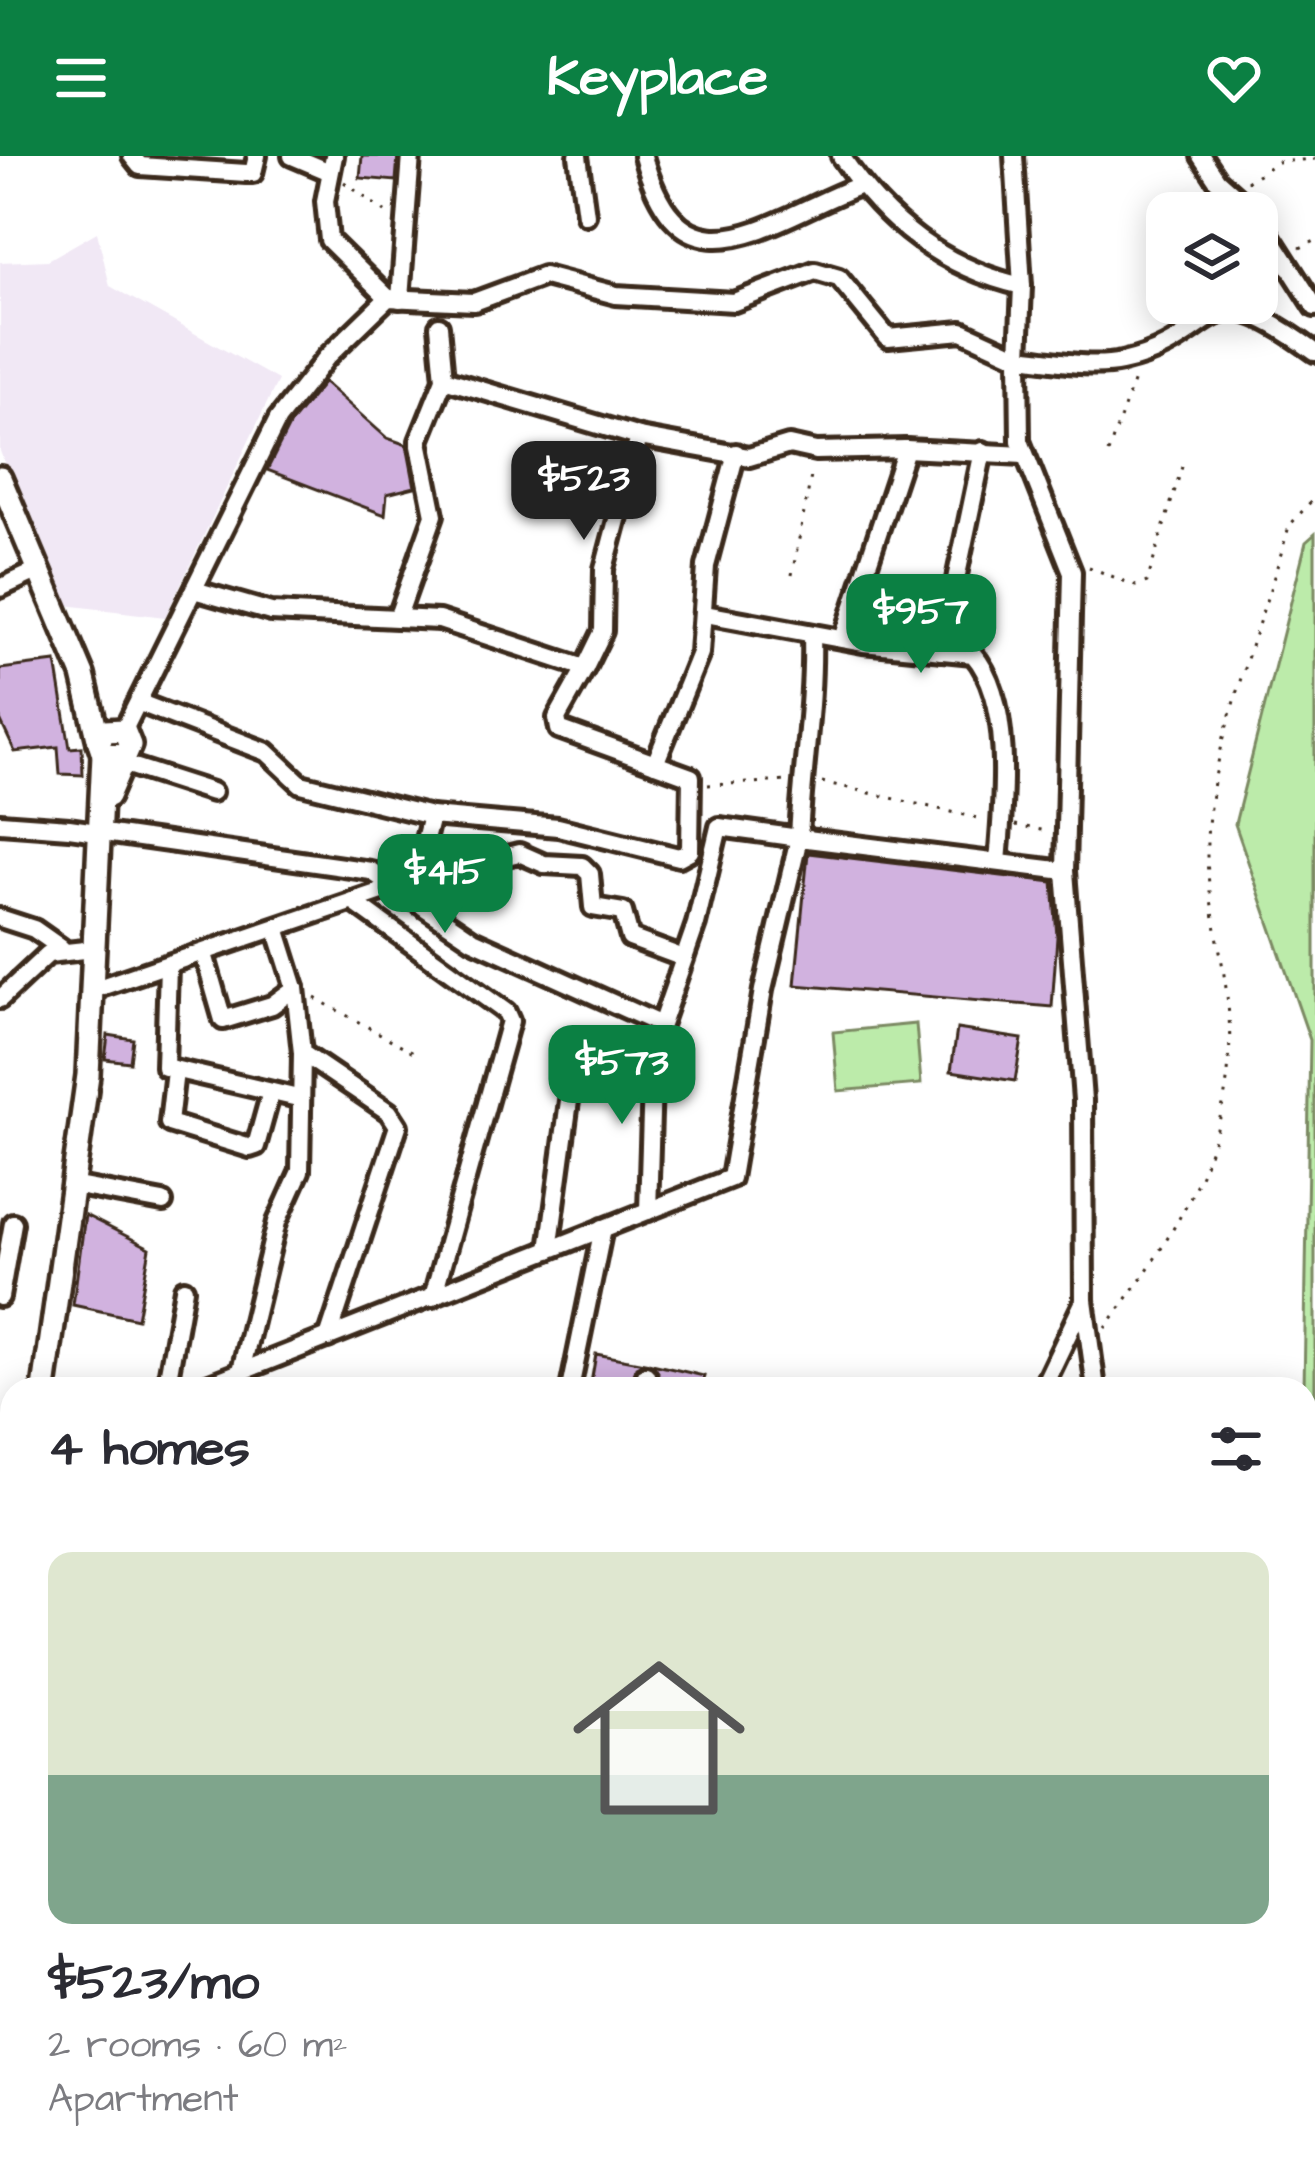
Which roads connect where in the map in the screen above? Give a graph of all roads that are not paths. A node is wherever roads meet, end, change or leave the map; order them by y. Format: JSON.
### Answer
{"nodes":[{"id":1,"x":132,"y":156,"type":"edge"},
{"id":2,"x":256,"y":156,"type":"edge"},
{"id":3,"x":292,"y":156,"type":"edge"},
{"id":4,"x":411,"y":156,"type":"edge"},
{"id":5,"x":578,"y":156,"type":"edge"},
{"id":6,"x":643,"y":156,"type":"edge"},
{"id":7,"x":841,"y":156,"type":"edge"},
{"id":8,"x":1014,"y":156,"type":"edge"},
{"id":9,"x":1201,"y":156,"type":"edge"},
{"id":10,"x":332,"y":164,"type":"edge"},
{"id":11,"x":861,"y":185,"type":"junction"},
{"id":12,"x":1229,"y":192,"type":"edge"},
{"id":13,"x":586,"y":215,"type":"dead end"},
{"id":14,"x":1278,"y":250,"type":"edge"},
{"id":15,"x":1022,"y":286,"type":"junction"},
{"id":16,"x":394,"y":299,"type":"junction"},
{"id":17,"x":1315,"y":307,"type":"edge"},
{"id":18,"x":439,"y":326,"type":"dead end"},
{"id":19,"x":1315,"y":352,"type":"edge"},
{"id":20,"x":1018,"y":357,"type":"junction"},
{"id":21,"x":444,"y":379,"type":"junction"},
{"id":22,"x":639,"y":437,"type":"junction"},
{"id":23,"x":906,"y":448,"type":"junction"},
{"id":24,"x":983,"y":451,"type":"junction"},
{"id":25,"x":736,"y":453,"type":"junction"},
{"id":26,"x":1024,"y":455,"type":"junction"},
{"id":27,"x":0,"y":478,"type":"edge"},
{"id":28,"x":39,"y":570,"type":"junction"},
{"id":29,"x":0,"y":588,"type":"edge"},
{"id":30,"x":194,"y":590,"type":"junction"},
{"id":31,"x":705,"y":614,"type":"junction"},
{"id":32,"x":398,"y":616,"type":"junction"},
{"id":33,"x":812,"y":634,"type":"junction"},
{"id":34,"x":843,"y":639,"type":"junction"},
{"id":35,"x":941,"y":651,"type":"junction"},
{"id":36,"x":585,"y":668,"type":"junction"},
{"id":37,"x":83,"y":675,"type":"junction"},
{"id":38,"x":140,"y":703,"type":"junction"},
{"id":39,"x":122,"y":730,"type":"junction"},
{"id":40,"x":112,"y":753,"type":"junction"},
{"id":41,"x":655,"y":764,"type":"junction"},
{"id":42,"x":212,"y":792,"type":"dead end"},
{"id":43,"x":431,"y":816,"type":"junction"},
{"id":44,"x":0,"y":823,"type":"edge"},
{"id":45,"x":100,"y":823,"type":"junction"},
{"id":46,"x":799,"y":838,"type":"junction"},
{"id":47,"x":421,"y":860,"type":"junction"},
{"id":48,"x":998,"y":862,"type":"junction"},
{"id":49,"x":1065,"y":871,"type":"junction"},
{"id":50,"x":394,"y":887,"type":"junction"},
{"id":51,"x":352,"y":901,"type":"junction"},
{"id":52,"x":0,"y":918,"type":"edge"},
{"id":53,"x":278,"y":931,"type":"junction"},
{"id":54,"x":61,"y":948,"type":"junction"},
{"id":55,"x":94,"y":949,"type":"junction"},
{"id":56,"x":204,"y":954,"type":"junction"},
{"id":57,"x":681,"y":957,"type":"junction"},
{"id":58,"x":168,"y":965,"type":"junction"},
{"id":59,"x":95,"y":988,"type":"junction"},
{"id":60,"x":296,"y":988,"type":"junction"},
{"id":61,"x":0,"y":1000,"type":"edge"},
{"id":62,"x":659,"y":1024,"type":"junction"},
{"id":63,"x":302,"y":1053,"type":"junction"},
{"id":64,"x":176,"y":1071,"type":"junction"},
{"id":65,"x":573,"y":1071,"type":"dead end"},
{"id":66,"x":271,"y":1092,"type":"junction"},
{"id":67,"x":298,"y":1098,"type":"junction"},
{"id":68,"x":71,"y":1184,"type":"junction"},
{"id":69,"x":163,"y":1202,"type":"dead end"},
{"id":70,"x":648,"y":1211,"type":"junction"},
{"id":71,"x":13,"y":1223,"type":"dead end"},
{"id":72,"x":603,"y":1228,"type":"junction"},
{"id":73,"x":549,"y":1250,"type":"junction"},
{"id":74,"x":184,"y":1289,"type":"dead end"},
{"id":75,"x":0,"y":1297,"type":"edge"},
{"id":76,"x":433,"y":1297,"type":"junction"},
{"id":77,"x":1084,"y":1300,"type":"junction"},
{"id":78,"x":328,"y":1338,"type":"junction"},
{"id":79,"x":242,"y":1371,"type":"junction"},
{"id":80,"x":49,"y":1377,"type":"edge"},
{"id":81,"x":168,"y":1377,"type":"edge"},
{"id":82,"x":227,"y":1377,"type":"edge"},
{"id":83,"x":572,"y":1377,"type":"edge"},
{"id":84,"x":1048,"y":1377,"type":"edge"},
{"id":85,"x":1094,"y":1377,"type":"edge"}],
"edges":[{"from":1,"to":2,"type":"street"},
{"from":3,"to":10,"type":"street"},
{"from":4,"to":16,"type":"street"},
{"from":5,"to":13,"type":"street"},
{"from":6,"to":11,"type":"street"},
{"from":7,"to":11,"type":"street"},
{"from":8,"to":15,"type":"street"},
{"from":9,"to":12,"type":"street"},
{"from":10,"to":16,"type":"street"},
{"from":11,"to":15,"type":"street"},
{"from":14,"to":17,"type":"street"},
{"from":15,"to":20,"type":"street"},
{"from":16,"to":20,"type":"street"},
{"from":16,"to":30,"type":"street"},
{"from":18,"to":21,"type":"street"},
{"from":19,"to":20,"type":"street"},
{"from":20,"to":26,"type":"street"},
{"from":21,"to":22,"type":"street"},
{"from":21,"to":32,"type":"street"},
{"from":22,"to":25,"type":"street"},
{"from":22,"to":36,"type":"street"},
{"from":23,"to":24,"type":"street"},
{"from":23,"to":25,"type":"street"},
{"from":23,"to":34,"type":"street"},
{"from":24,"to":26,"type":"street"},
{"from":24,"to":35,"type":"street"},
{"from":25,"to":31,"type":"street"},
{"from":26,"to":49,"type":"street"},
{"from":27,"to":28,"type":"main road"},
{"from":28,"to":29,"type":"street"},
{"from":28,"to":37,"type":"main road"},
{"from":30,"to":32,"type":"street"},
{"from":30,"to":38,"type":"street"},
{"from":31,"to":33,"type":"street"},
{"from":31,"to":41,"type":"street"},
{"from":32,"to":36,"type":"street"},
{"from":33,"to":34,"type":"street"},
{"from":33,"to":46,"type":"street"},
{"from":34,"to":35,"type":"street"},
{"from":35,"to":48,"type":"street"},
{"from":36,"to":41,"type":"street"},
{"from":37,"to":39,"type":"main road"},
{"from":37,"to":40,"type":"main road"},
{"from":38,"to":39,"type":"street"},
{"from":38,"to":43,"type":"street"},
{"from":39,"to":40,"type":"main road"},
{"from":40,"to":42,"type":"street"},
{"from":40,"to":45,"type":"main road"},
{"from":41,"to":43,"type":"street"},
{"from":43,"to":47,"type":"street"},
{"from":44,"to":45,"type":"street"},
{"from":45,"to":50,"type":"street"},
{"from":45,"to":55,"type":"main road"},
{"from":46,"to":48,"type":"street"},
{"from":46,"to":57,"type":"street"},
{"from":46,"to":70,"type":"street"},
{"from":47,"to":50,"type":"street"},
{"from":47,"to":57,"type":"street"},
{"from":48,"to":49,"type":"street"},
{"from":49,"to":77,"type":"street"},
{"from":50,"to":51,"type":"street"},
{"from":50,"to":62,"type":"street"},
{"from":51,"to":53,"type":"street"},
{"from":51,"to":76,"type":"street"},
{"from":52,"to":54,"type":"street"},
{"from":53,"to":56,"type":"street"},
{"from":53,"to":60,"type":"street"},
{"from":54,"to":55,"type":"street"},
{"from":54,"to":61,"type":"street"},
{"from":55,"to":59,"type":"main road"},
{"from":56,"to":58,"type":"street"},
{"from":56,"to":60,"type":"street"},
{"from":57,"to":62,"type":"street"},
{"from":58,"to":59,"type":"street"},
{"from":58,"to":64,"type":"street"},
{"from":59,"to":68,"type":"main road"},
{"from":60,"to":63,"type":"street"},
{"from":62,"to":70,"type":"street"},
{"from":63,"to":67,"type":"street"},
{"from":63,"to":78,"type":"street"},
{"from":64,"to":66,"type":"street"},
{"from":64,"to":66,"type":"street"},
{"from":65,"to":73,"type":"street"},
{"from":66,"to":67,"type":"street"},
{"from":67,"to":79,"type":"street"},
{"from":68,"to":69,"type":"street"},
{"from":68,"to":80,"type":"main road"},
{"from":70,"to":72,"type":"street"},
{"from":71,"to":75,"type":"street"},
{"from":72,"to":73,"type":"street"},
{"from":72,"to":83,"type":"street"},
{"from":73,"to":76,"type":"street"},
{"from":74,"to":81,"type":"street"},
{"from":76,"to":78,"type":"street"},
{"from":77,"to":84,"type":"street"},
{"from":77,"to":85,"type":"street"},
{"from":78,"to":79,"type":"street"},
{"from":79,"to":82,"type":"street"}]}
